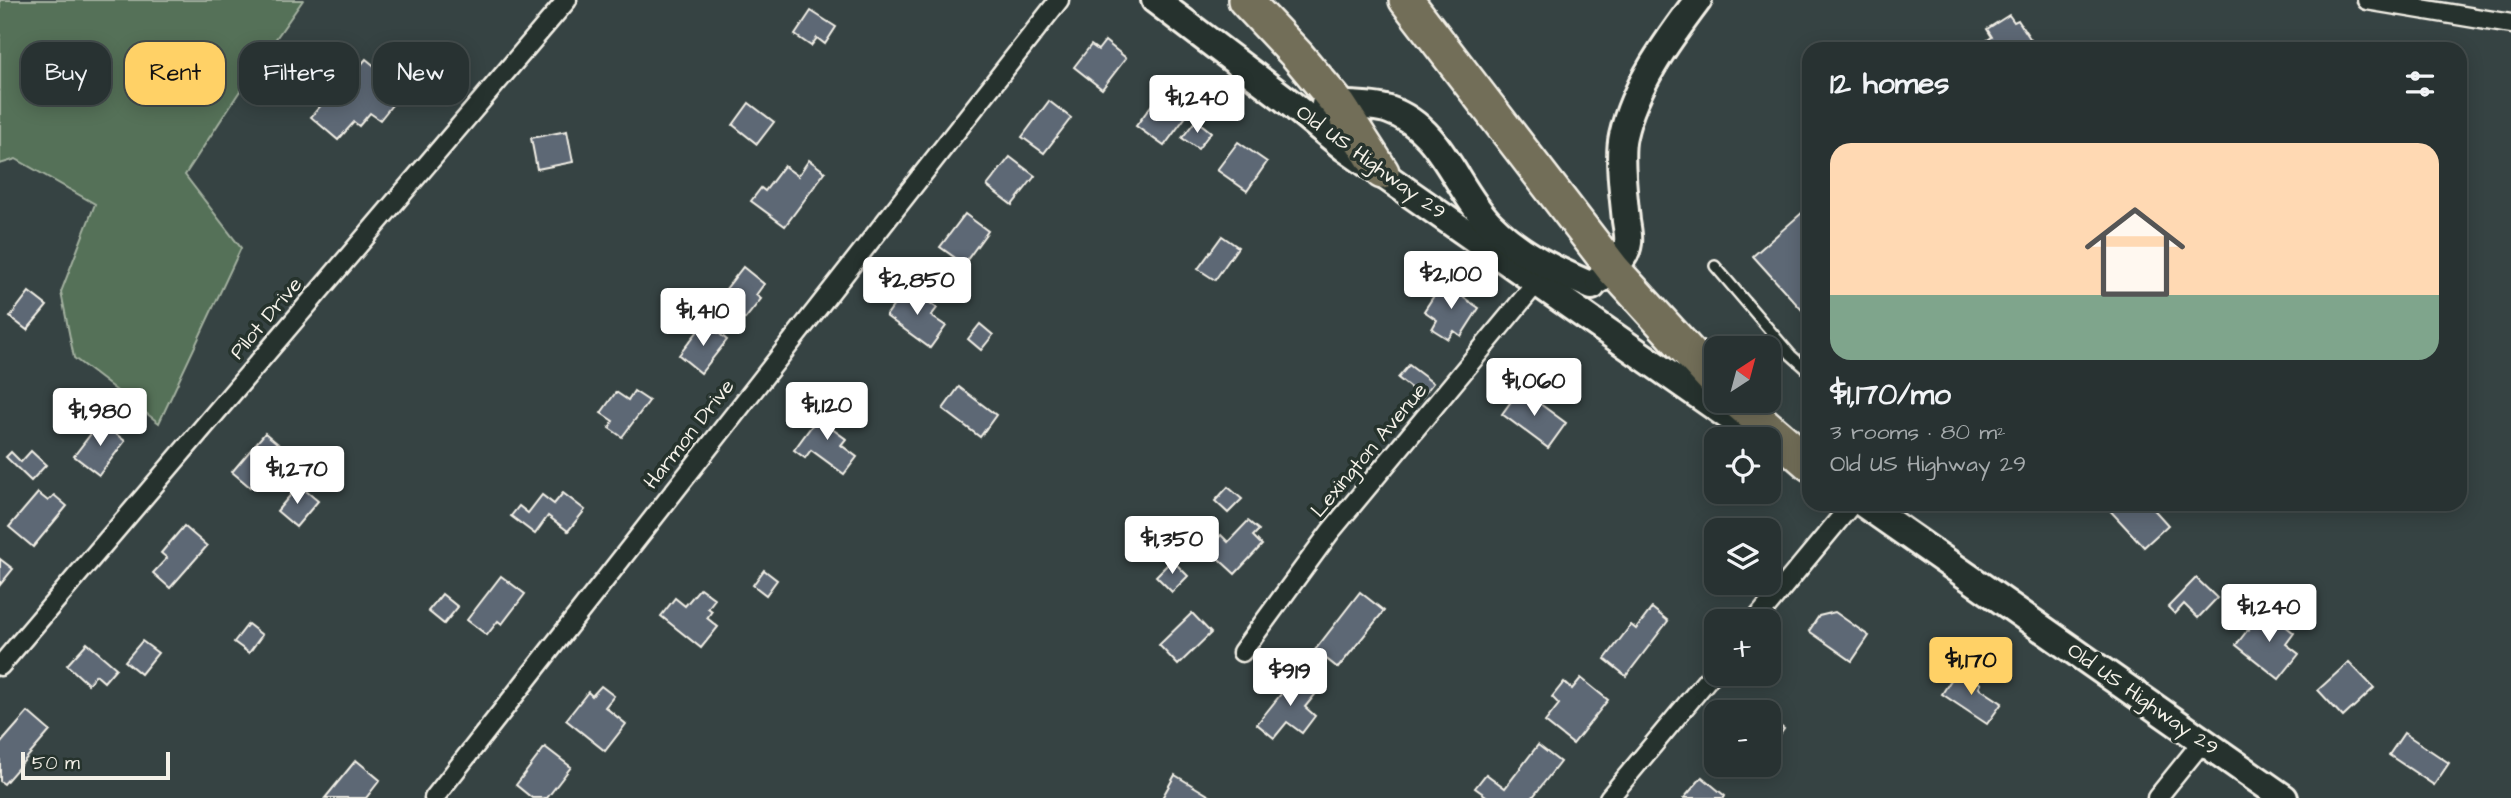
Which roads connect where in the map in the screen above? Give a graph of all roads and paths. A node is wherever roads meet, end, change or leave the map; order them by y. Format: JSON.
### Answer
{"nodes":[{"id":1,"x":567,"y":0,"type":"edge"},
{"id":2,"x":1059,"y":0,"type":"edge"},
{"id":3,"x":1155,"y":0,"type":"edge"},
{"id":4,"x":1245,"y":0,"type":"edge"},
{"id":5,"x":1406,"y":0,"type":"edge"},
{"id":6,"x":1698,"y":0,"type":"edge"},
{"id":7,"x":2367,"y":0,"type":"edge"},
{"id":8,"x":2511,"y":24,"type":"edge"},
{"id":9,"x":1285,"y":99,"type":"junction"},
{"id":10,"x":1339,"y":105,"type":"junction"},
{"id":11,"x":1382,"y":172,"type":"junction"},
{"id":12,"x":1715,"y":266,"type":"dead end"},
{"id":13,"x":1603,"y":278,"type":"junction"},
{"id":14,"x":1538,"y":281,"type":"junction"},
{"id":15,"x":1573,"y":306,"type":"junction"},
{"id":16,"x":1802,"y":365,"type":"edge"},
{"id":17,"x":1704,"y":371,"type":"edge"},
{"id":18,"x":1751,"y":413,"type":"edge"},
{"id":19,"x":1744,"y":427,"type":"edge"},
{"id":20,"x":1781,"y":449,"type":"edge"},
{"id":21,"x":1802,"y":457,"type":"edge"},
{"id":22,"x":1802,"y":460,"type":"edge"},
{"id":23,"x":1846,"y":511,"type":"edge"},
{"id":24,"x":1874,"y":511,"type":"edge"},
{"id":25,"x":1765,"y":609,"type":"edge"},
{"id":26,"x":1242,"y":652,"type":"dead end"},
{"id":27,"x":0,"y":666,"type":"edge"},
{"id":28,"x":1704,"y":684,"type":"edge"},
{"id":29,"x":2203,"y":741,"type":"junction"},
{"id":30,"x":439,"y":796,"type":"edge"},
{"id":31,"x":1609,"y":798,"type":"edge"},
{"id":32,"x":2157,"y":798,"type":"edge"},
{"id":33,"x":2284,"y":798,"type":"edge"}],
"edges":[{"from":1,"to":27,"type":"street","name":"Pilot Drive"},
{"from":2,"to":30,"type":"street","name":"Harmon Drive"},
{"from":3,"to":9,"type":"main road","name":"Old US Highway 29"},
{"from":4,"to":10,"type":"highway"},
{"from":5,"to":13,"type":"highway"},
{"from":6,"to":13,"type":"main road"},
{"from":7,"to":8,"type":"street"},
{"from":9,"to":10,"type":"main road"},
{"from":9,"to":11,"type":"main road","name":"Old US Highway 29"},
{"from":10,"to":11,"type":"highway"},
{"from":10,"to":13,"type":"main road"},
{"from":11,"to":14,"type":"main road","name":"Old US Highway 29"},
{"from":12,"to":16,"type":"lane"},
{"from":13,"to":15,"type":"main road"},
{"from":13,"to":17,"type":"highway"},
{"from":14,"to":15,"type":"main road","name":"Old US Highway 29"},
{"from":14,"to":26,"type":"street","name":"Lexington Avenue"},
{"from":15,"to":19,"type":"main road","name":"Old US Highway 29"},
{"from":18,"to":21,"type":"highway"},
{"from":20,"to":22,"type":"main road"},
{"from":23,"to":25,"type":"street"},
{"from":24,"to":29,"type":"main road","name":"Old US Highway 29"},
{"from":28,"to":31,"type":"street"},
{"from":29,"to":32,"type":"street"},
{"from":29,"to":33,"type":"main road","name":"Old US Highway 29"}]}
